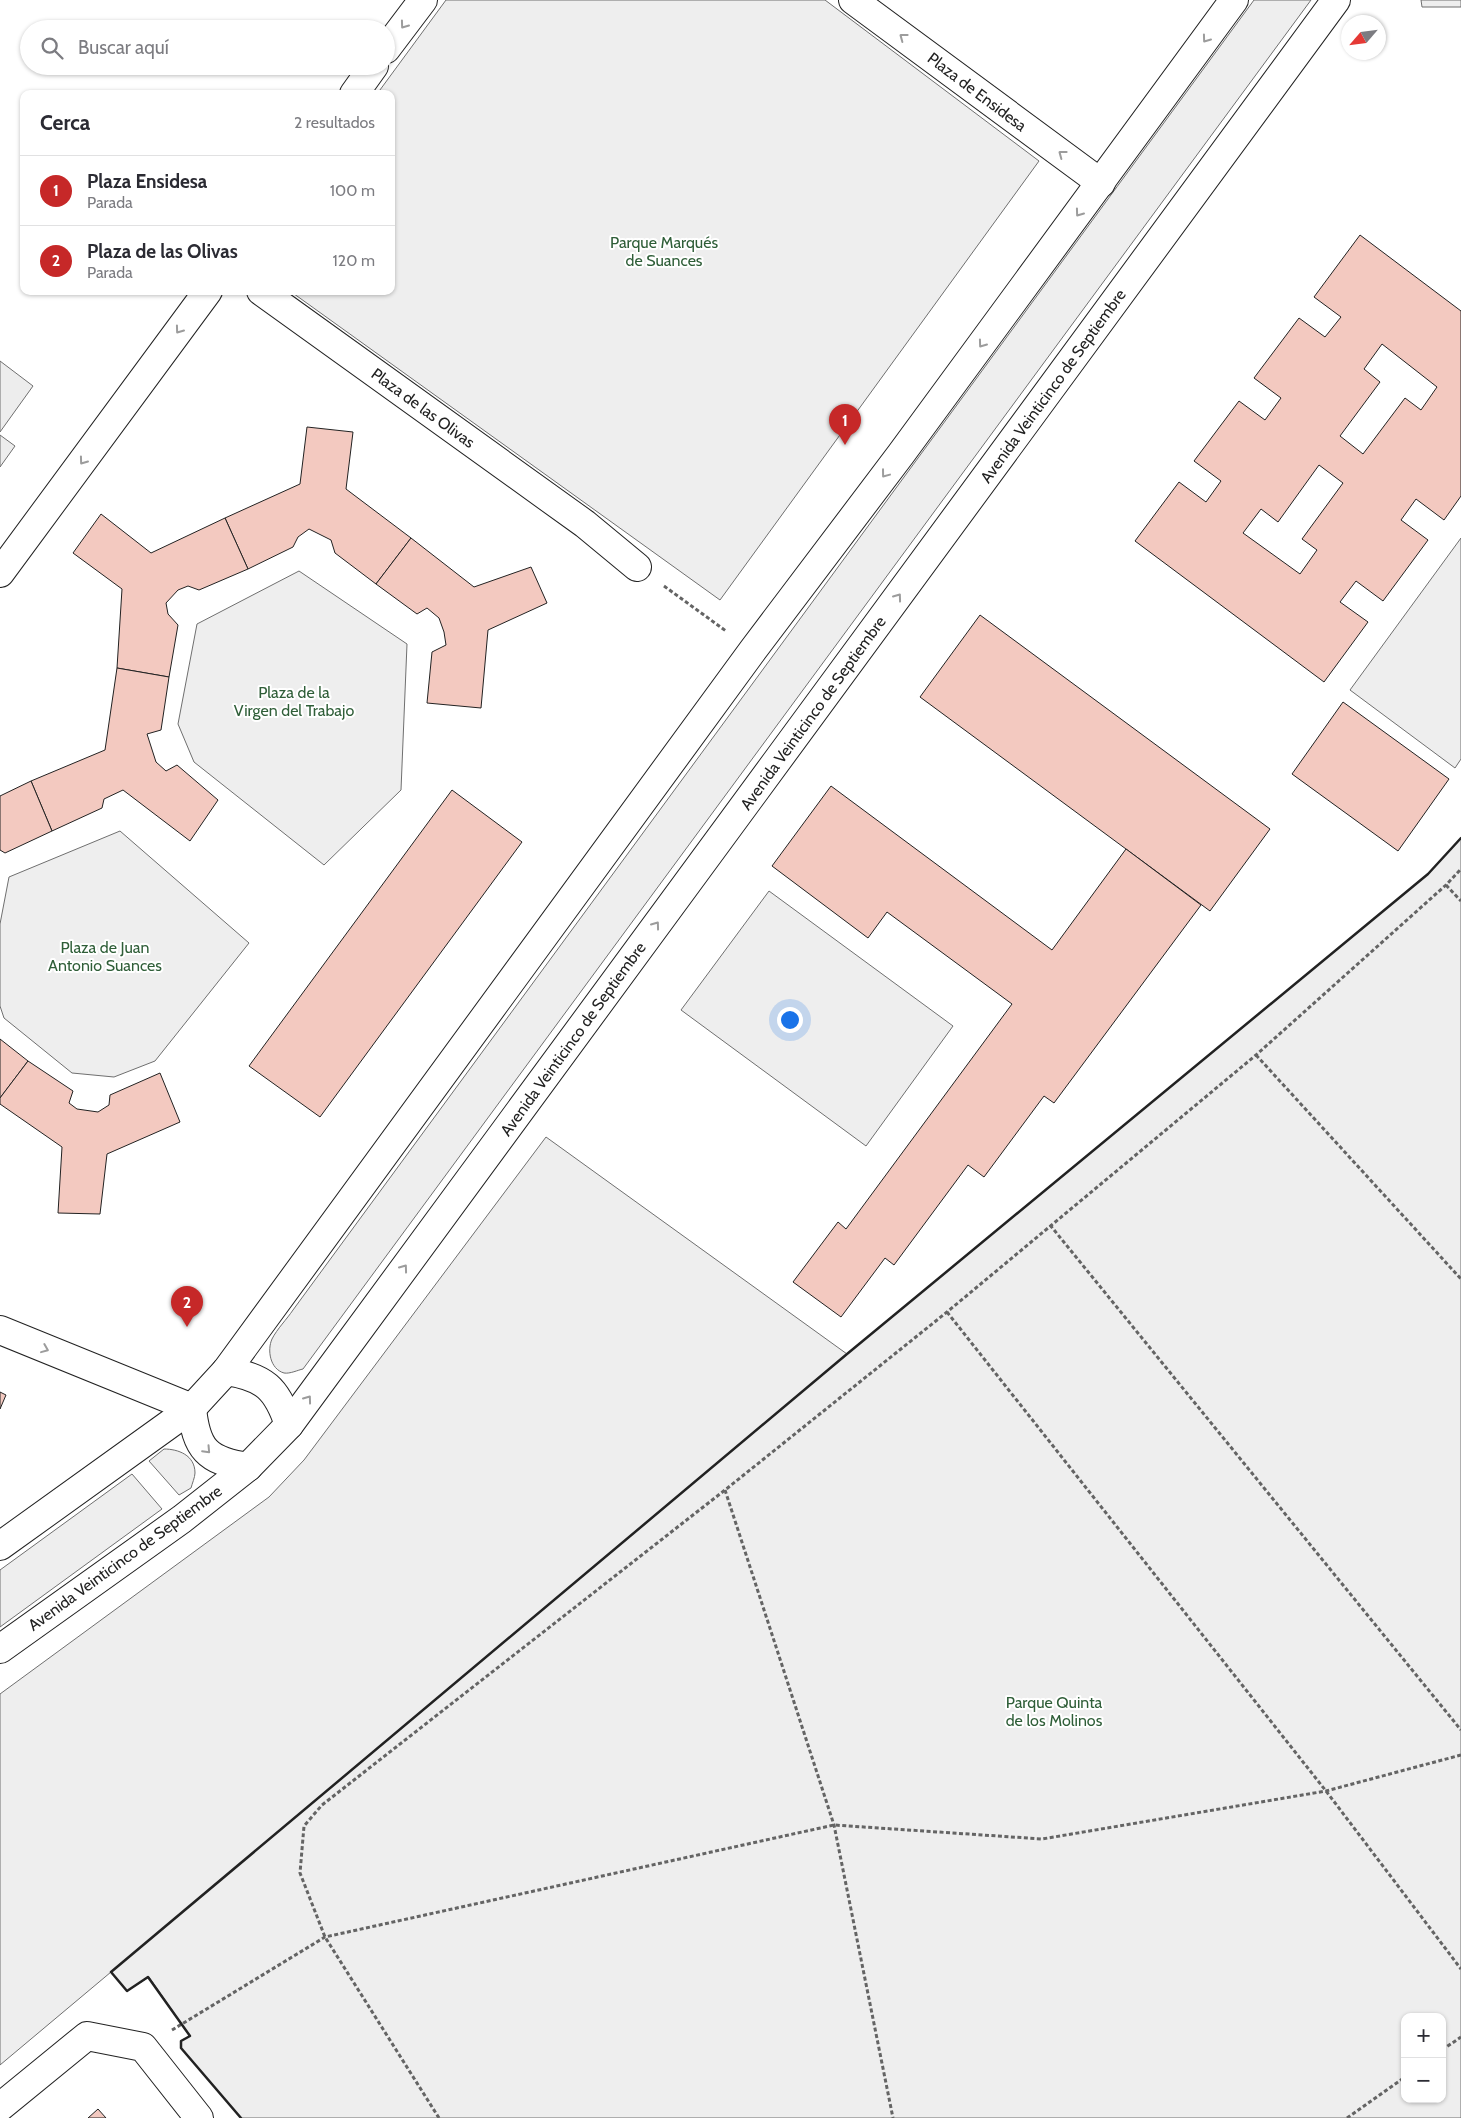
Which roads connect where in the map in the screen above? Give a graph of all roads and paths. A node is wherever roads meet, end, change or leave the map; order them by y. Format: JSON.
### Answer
{"nodes":[{"id":1,"x":423,"y":0,"type":"edge"},
{"id":2,"x":854,"y":0,"type":"edge"},
{"id":3,"x":1234,"y":0,"type":"edge"},
{"id":4,"x":1336,"y":0,"type":"edge"},
{"id":5,"x":395,"y":38,"type":"edge"},
{"id":6,"x":368,"y":75,"type":"edge"},
{"id":7,"x":357,"y":90,"type":"edge"},
{"id":8,"x":1101,"y":183,"type":"junction"},
{"id":9,"x":205,"y":295,"type":"edge"},
{"id":10,"x":267,"y":295,"type":"edge"},
{"id":11,"x":638,"y":567,"type":"joint"},
{"id":12,"x":0,"y":573,"type":"edge"},
{"id":13,"x":752,"y":650,"type":"junction"},
{"id":14,"x":1461,"y":869,"type":"edge"},
{"id":15,"x":1446,"y":885,"type":"junction"},
{"id":16,"x":1461,"y":901,"type":"edge"},
{"id":17,"x":1256,"y":1055,"type":"junction"},
{"id":18,"x":1050,"y":1225,"type":"junction"},
{"id":19,"x":1461,"y":1279,"type":"edge"},
{"id":20,"x":947,"y":1312,"type":"junction"},
{"id":21,"x":0,"y":1330,"type":"edge"},
{"id":22,"x":226,"y":1371,"type":"junction"},
{"id":23,"x":192,"y":1408,"type":"junction"},
{"id":24,"x":289,"y":1424,"type":"junction"},
{"id":25,"x":248,"y":1467,"type":"junction"},
{"id":26,"x":725,"y":1490,"type":"junction"},
{"id":27,"x":0,"y":1546,"type":"edge"},
{"id":28,"x":0,"y":1649,"type":"edge"},
{"id":29,"x":1461,"y":1730,"type":"edge"},
{"id":30,"x":1461,"y":1755,"type":"edge"},
{"id":31,"x":1326,"y":1791,"type":"junction"},
{"id":32,"x":834,"y":1825,"type":"junction"},
{"id":33,"x":325,"y":1937,"type":"junction"},
{"id":34,"x":1461,"y":1969,"type":"edge"},
{"id":35,"x":1461,"y":2037,"type":"edge"},
{"id":36,"x":1446,"y":2047,"type":"edge"},
{"id":37,"x":143,"y":2048,"type":"junction"},
{"id":38,"x":1401,"y":2080,"type":"edge"},
{"id":39,"x":0,"y":2107,"type":"edge"},
{"id":40,"x":199,"y":2118,"type":"edge"},
{"id":41,"x":439,"y":2118,"type":"edge"},
{"id":42,"x":893,"y":2118,"type":"edge"},
{"id":43,"x":1346,"y":2118,"type":"edge"}],
"edges":[{"from":1,"to":5,"type":"main road","one_way":true},
{"from":8,"to":2,"type":"main road","name":"Plaza de Ensidesa","one_way":true},
{"from":3,"to":8,"type":"main road","one_way":true},
{"from":24,"to":4,"type":"main road","name":"Avenida Veinticinco de Septiembre","one_way":true},
{"from":6,"to":7,"type":"main road"},
{"from":8,"to":13,"type":"main road","one_way":true},
{"from":9,"to":12,"type":"main road","one_way":true},
{"from":10,"to":11,"type":"main road","name":"Plaza de las Olivas"},
{"from":11,"to":13,"type":"path"},
{"from":13,"to":22,"type":"main road"},
{"from":14,"to":15,"type":"path"},
{"from":15,"to":16,"type":"path"},
{"from":15,"to":17,"type":"path"},
{"from":17,"to":18,"type":"path"},
{"from":17,"to":19,"type":"path"},
{"from":18,"to":20,"type":"path"},
{"from":18,"to":29,"type":"path"},
{"from":20,"to":26,"type":"path"},
{"from":20,"to":31,"type":"path"},
{"from":21,"to":23,"type":"main road","one_way":true},
{"from":22,"to":23,"type":"main road"},
{"from":22,"to":24,"type":"main road"},
{"from":23,"to":25,"type":"main road","name":"Avenida Veinticinco de Septiembre","one_way":true},
{"from":23,"to":27,"type":"main road"},
{"from":24,"to":25,"type":"main road","name":"Avenida Veinticinco de Septiembre"},
{"from":25,"to":28,"type":"main road","name":"Avenida Veinticinco de Septiembre"},
{"from":26,"to":32,"type":"path"},
{"from":26,"to":33,"type":"path"},
{"from":30,"to":31,"type":"path"},
{"from":31,"to":32,"type":"path"},
{"from":31,"to":34,"type":"path"},
{"from":32,"to":33,"type":"path"},
{"from":32,"to":42,"type":"path"},
{"from":33,"to":37,"type":"path"},
{"from":33,"to":41,"type":"path"},
{"from":35,"to":36,"type":"path"},
{"from":37,"to":39,"type":"main road"},
{"from":37,"to":40,"type":"main road"},
{"from":38,"to":43,"type":"path"}]}
